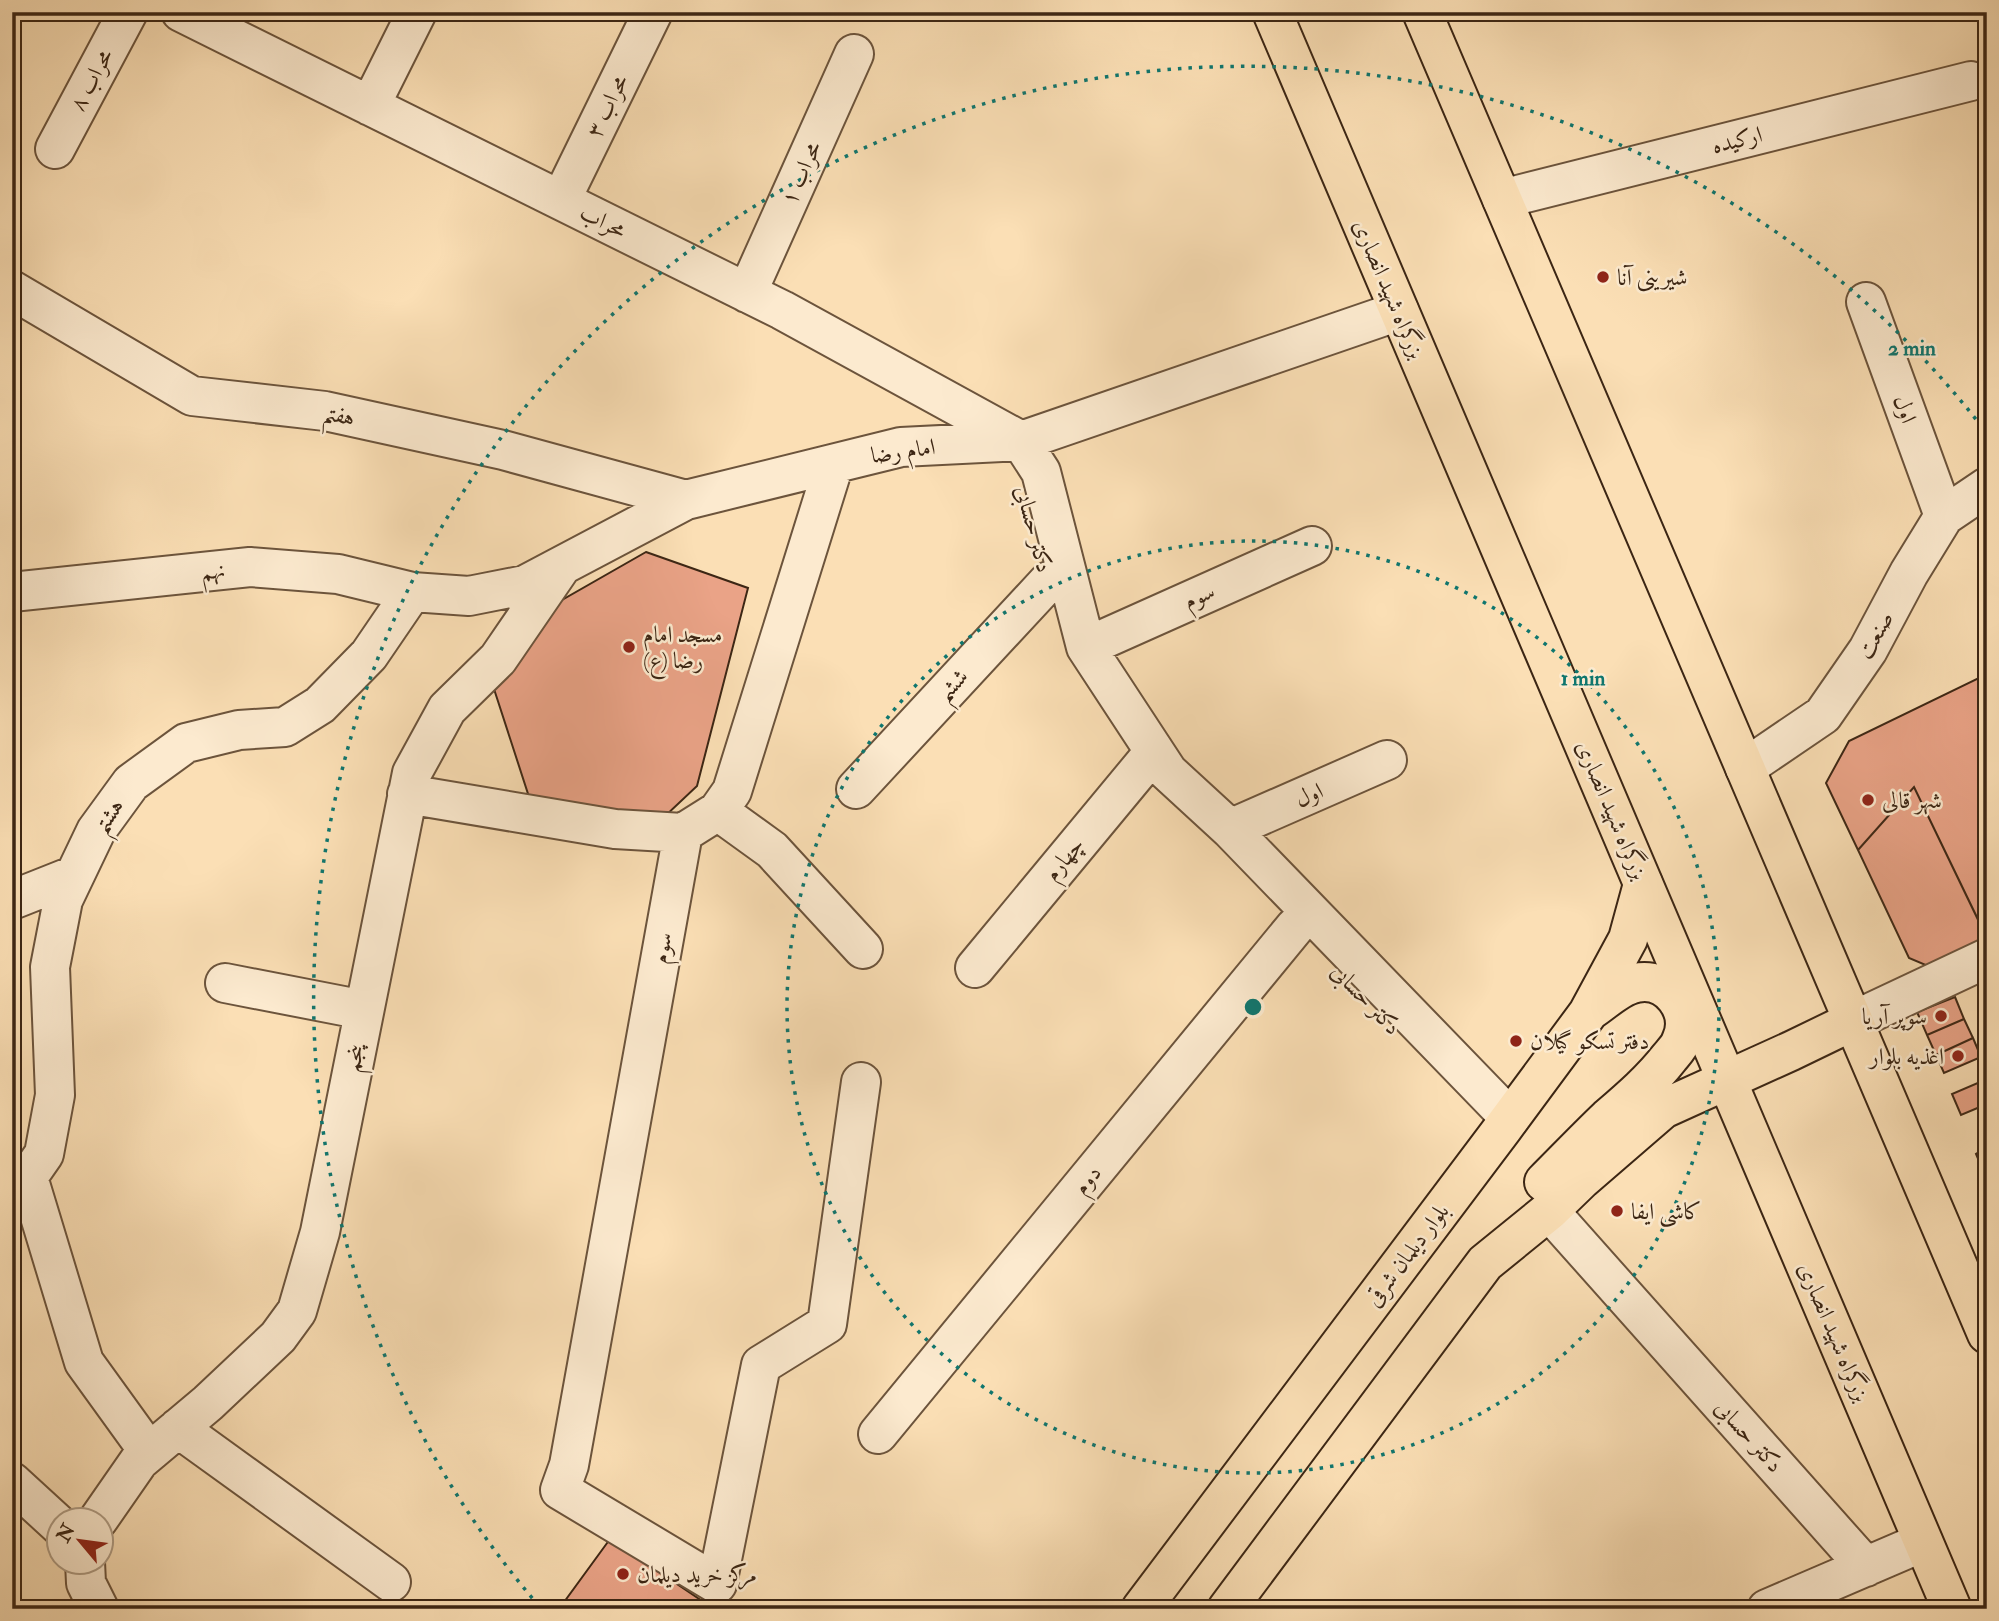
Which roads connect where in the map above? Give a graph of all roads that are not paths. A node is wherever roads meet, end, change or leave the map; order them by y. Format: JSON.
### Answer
{"nodes":[{"id":1,"x":128,"y":12,"type":"edge"},
{"id":2,"x":417,"y":12,"type":"edge"},
{"id":3,"x":653,"y":12,"type":"edge"},
{"id":4,"x":1272,"y":12,"type":"edge"},
{"id":5,"x":1422,"y":12,"type":"edge"},
{"id":6,"x":190,"y":14,"type":"edge"},
{"id":7,"x":854,"y":54,"type":"dead end"},
{"id":8,"x":1971,"y":81,"type":"dead end"},
{"id":9,"x":370,"y":106,"type":"junction"},
{"id":10,"x":55,"y":149,"type":"dead end"},
{"id":11,"x":1502,"y":199,"type":"junction"},
{"id":12,"x":561,"y":200,"type":"junction"},
{"id":13,"x":12,"y":290,"type":"edge"},
{"id":14,"x":747,"y":293,"type":"junction"},
{"id":15,"x":1866,"y":302,"type":"dead end"},
{"id":16,"x":1399,"y":311,"type":"junction"},
{"id":17,"x":1021,"y":441,"type":"junction"},
{"id":18,"x":834,"y":464,"type":"junction"},
{"id":19,"x":1987,"y":487,"type":"edge"},
{"id":20,"x":686,"y":500,"type":"junction"},
{"id":21,"x":1944,"y":516,"type":"junction"},
{"id":22,"x":1312,"y":545,"type":"dead end"},
{"id":23,"x":562,"y":565,"type":"junction"},
{"id":24,"x":1049,"y":581,"type":"junction"},
{"id":25,"x":12,"y":592,"type":"edge"},
{"id":26,"x":412,"y":592,"type":"junction"},
{"id":27,"x":1086,"y":647,"type":"junction"},
{"id":28,"x":1147,"y":758,"type":"junction"},
{"id":29,"x":1387,"y":760,"type":"dead end"},
{"id":30,"x":1745,"y":768,"type":"junction"},
{"id":31,"x":856,"y":789,"type":"dead end"},
{"id":32,"x":407,"y":794,"type":"junction"},
{"id":33,"x":718,"y":811,"type":"junction"},
{"id":34,"x":1230,"y":829,"type":"junction"},
{"id":35,"x":683,"y":834,"type":"junction"},
{"id":36,"x":75,"y":875,"type":"junction"},
{"id":37,"x":1643,"y":884,"type":"junction"},
{"id":38,"x":12,"y":900,"type":"edge"},
{"id":39,"x":1295,"y":927,"type":"junction"},
{"id":40,"x":863,"y":949,"type":"dead end"},
{"id":41,"x":1987,"y":958,"type":"edge"},
{"id":42,"x":975,"y":968,"type":"dead end"},
{"id":43,"x":225,"y":983,"type":"dead end"},
{"id":44,"x":364,"y":1010,"type":"junction"},
{"id":45,"x":1588,"y":1013,"type":"junction"},
{"id":46,"x":1853,"y":1021,"type":"junction"},
{"id":47,"x":1727,"y":1080,"type":"junction"},
{"id":48,"x":861,"y":1082,"type":"dead end"},
{"id":49,"x":1504,"y":1126,"type":"junction"},
{"id":50,"x":20,"y":1179,"type":"edge"},
{"id":51,"x":1549,"y":1211,"type":"junction"},
{"id":52,"x":1485,"y":1263,"type":"junction"},
{"id":53,"x":1976,"y":1278,"type":"edge"},
{"id":54,"x":1987,"y":1334,"type":"edge"},
{"id":55,"x":178,"y":1428,"type":"junction"},
{"id":56,"x":878,"y":1434,"type":"dead end"},
{"id":57,"x":149,"y":1452,"type":"junction"},
{"id":58,"x":12,"y":1482,"type":"edge"},
{"id":59,"x":108,"y":1506,"type":"edge"},
{"id":60,"x":46,"y":1513,"type":"edge"},
{"id":61,"x":1923,"y":1542,"type":"junction"},
{"id":62,"x":1866,"y":1567,"type":"junction"},
{"id":63,"x":86,"y":1576,"type":"edge"},
{"id":64,"x":391,"y":1581,"type":"dead end"},
{"id":65,"x":99,"y":1609,"type":"edge"},
{"id":66,"x":1141,"y":1609,"type":"edge"},
{"id":67,"x":1227,"y":1609,"type":"edge"},
{"id":68,"x":1767,"y":1609,"type":"edge"},
{"id":69,"x":1952,"y":1609,"type":"edge"}],
"edges":[{"from":1,"to":10,"type":"street","name":"محراب ۸"},
{"from":2,"to":9,"type":"street"},
{"from":3,"to":12,"type":"street","name":"محراب ۳"},
{"from":4,"to":16,"type":"main road","name":"بزرگراه شهید انصاری"},
{"from":5,"to":11,"type":"main road"},
{"from":6,"to":9,"type":"street","name":"محراب"},
{"from":7,"to":14,"type":"street","name":"محراب ۱"},
{"from":8,"to":11,"type":"street","name":"ارکیده"},
{"from":9,"to":12,"type":"street","name":"محراب"},
{"from":11,"to":30,"type":"main road"},
{"from":12,"to":14,"type":"street","name":"محراب"},
{"from":13,"to":20,"type":"street","name":"هفتم"},
{"from":14,"to":17,"type":"street","name":"محراب"},
{"from":15,"to":21,"type":"street","name":"اول"},
{"from":16,"to":17,"type":"street","name":"امام رضا"},
{"from":16,"to":37,"type":"main road","name":"بزرگراه شهید انصاری"},
{"from":17,"to":18,"type":"street","name":"امام رضا"},
{"from":17,"to":24,"type":"street","name":"دکتر حسابی"},
{"from":17,"to":27,"type":"street","name":"دکتر حسابی"},
{"from":18,"to":20,"type":"street","name":"امام رضا"},
{"from":18,"to":33,"type":"street"},
{"from":19,"to":21,"type":"street","name":"صنعت"},
{"from":20,"to":23,"type":"street","name":"امام رضا"},
{"from":21,"to":30,"type":"street","name":"صنعت"},
{"from":22,"to":27,"type":"street","name":"سوم"},
{"from":23,"to":26,"type":"street","name":"امام رضا"},
{"from":23,"to":32,"type":"street","name":"پنجم"},
{"from":24,"to":28,"type":"street","name":"دکتر حسابی"},
{"from":24,"to":31,"type":"street","name":"ششم"},
{"from":25,"to":26,"type":"street","name":"نهم"},
{"from":26,"to":36,"type":"street","name":"هشتم"},
{"from":27,"to":28,"type":"street","name":"دکتر حسابی"},
{"from":28,"to":34,"type":"street","name":"دکتر حسابی"},
{"from":28,"to":39,"type":"street","name":"دکتر حسابی"},
{"from":28,"to":42,"type":"street","name":"چهارم"},
{"from":29,"to":34,"type":"street","name":"اول"},
{"from":30,"to":46,"type":"main road"},
{"from":32,"to":35,"type":"street"},
{"from":32,"to":44,"type":"street","name":"پنجم"},
{"from":33,"to":35,"type":"street"},
{"from":33,"to":40,"type":"street"},
{"from":34,"to":49,"type":"street","name":"دکتر حسابی"},
{"from":35,"to":48,"type":"street","name":"سوم"},
{"from":36,"to":38,"type":"street"},
{"from":36,"to":50,"type":"street","name":"هشتم"},
{"from":37,"to":45,"type":"main road","name":"بلوار دیلمان شرقی"},
{"from":37,"to":47,"type":"main road","name":"بزرگراه شهید انصاری"},
{"from":39,"to":49,"type":"street","name":"دکتر حسابی"},
{"from":39,"to":56,"type":"street","name":"دوم"},
{"from":41,"to":46,"type":"street"},
{"from":43,"to":44,"type":"street"},
{"from":44,"to":55,"type":"street","name":"پنجم"},
{"from":45,"to":49,"type":"main road","name":"بلوار دیلمان شرقی"},
{"from":45,"to":52,"type":"main road"},
{"from":46,"to":47,"type":"main road"},
{"from":46,"to":53,"type":"main road"},
{"from":47,"to":51,"type":"main road"},
{"from":47,"to":61,"type":"main road","name":"بزرگراه شهید انصاری"},
{"from":49,"to":66,"type":"main road","name":"بلوار دیلمان شرقی"},
{"from":50,"to":57,"type":"street"},
{"from":51,"to":52,"type":"main road"},
{"from":51,"to":62,"type":"street","name":"دکتر حسابی"},
{"from":52,"to":67,"type":"main road"},
{"from":53,"to":54,"type":"main road"},
{"from":55,"to":57,"type":"street","name":"پنجم"},
{"from":55,"to":64,"type":"street"},
{"from":57,"to":59,"type":"street","name":"پنجم"},
{"from":58,"to":60,"type":"street"},
{"from":61,"to":62,"type":"street"},
{"from":61,"to":69,"type":"main road","name":"بزرگراه شهید انصاری"},
{"from":62,"to":68,"type":"street"},
{"from":63,"to":65,"type":"street"}]}
